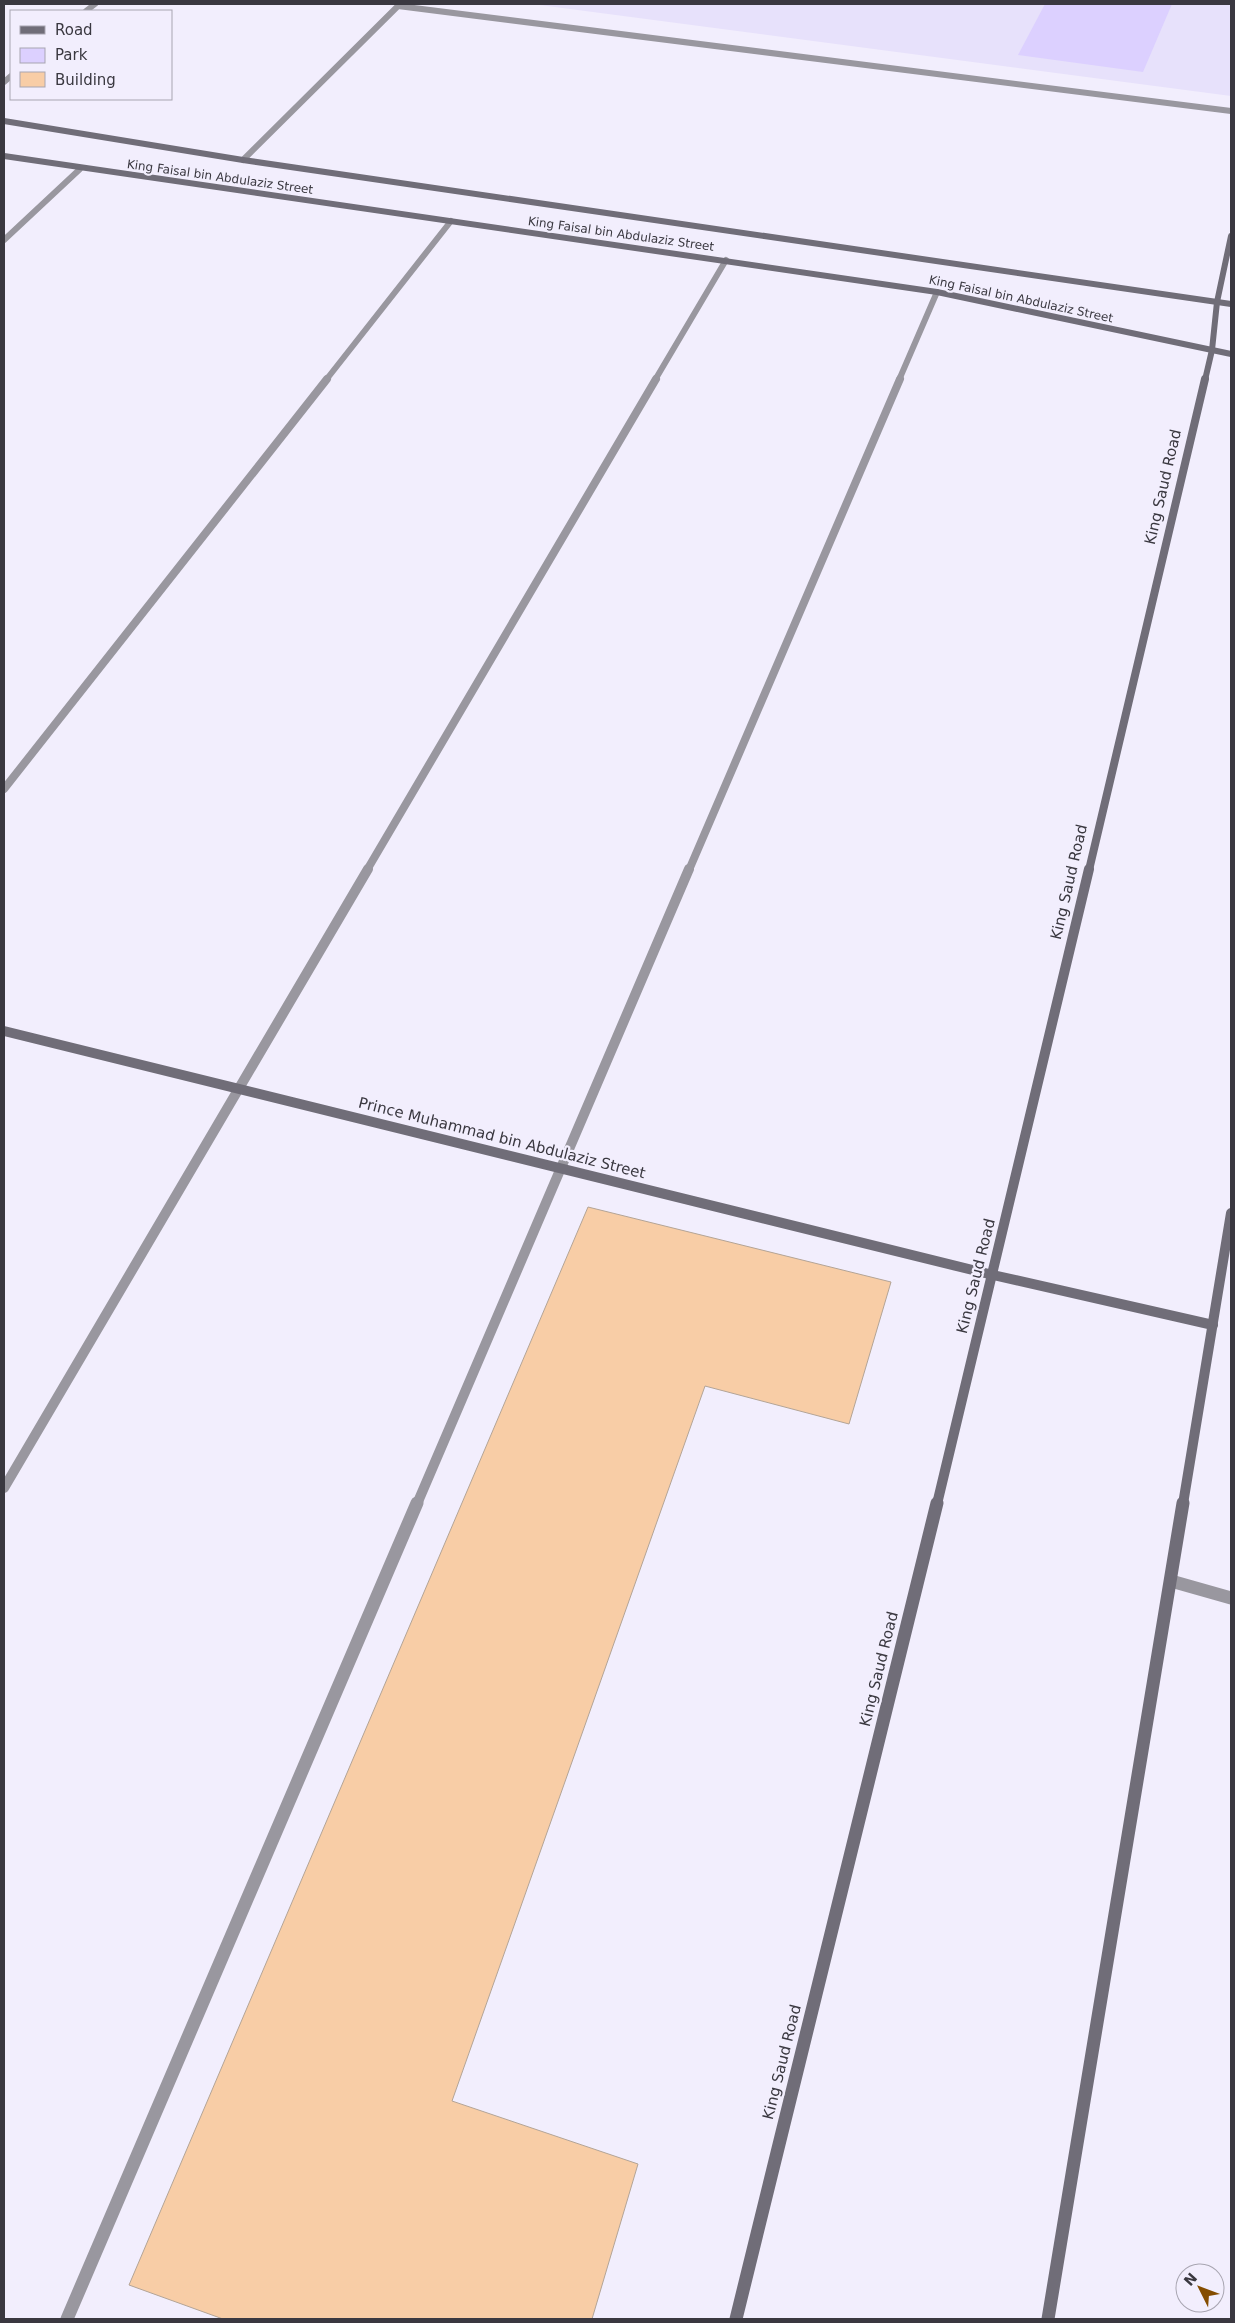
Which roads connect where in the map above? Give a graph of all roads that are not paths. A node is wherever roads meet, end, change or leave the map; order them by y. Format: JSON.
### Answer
{"nodes":[{"id":1,"x":1231,"y":111,"type":"edge"},
{"id":2,"x":4,"y":121,"type":"edge"},
{"id":3,"x":4,"y":156,"type":"edge"},
{"id":4,"x":243,"y":160,"type":"junction"},
{"id":5,"x":80,"y":169,"type":"junction"},
{"id":6,"x":451,"y":221,"type":"junction"},
{"id":7,"x":1231,"y":236,"type":"edge"},
{"id":8,"x":4,"y":240,"type":"edge"},
{"id":9,"x":726,"y":260,"type":"junction"},
{"id":10,"x":937,"y":292,"type":"junction"},
{"id":11,"x":1217,"y":302,"type":"junction"},
{"id":12,"x":1231,"y":304,"type":"edge"},
{"id":13,"x":1212,"y":350,"type":"junction"},
{"id":14,"x":1231,"y":354,"type":"edge"},
{"id":15,"x":4,"y":789,"type":"edge"},
{"id":16,"x":4,"y":1030,"type":"edge"},
{"id":17,"x":240,"y":1089,"type":"junction"},
{"id":18,"x":560,"y":1167,"type":"junction"},
{"id":19,"x":1231,"y":1213,"type":"edge"},
{"id":20,"x":993,"y":1275,"type":"junction"},
{"id":21,"x":1213,"y":1325,"type":"junction"},
{"id":22,"x":4,"y":1488,"type":"edge"},
{"id":23,"x":1171,"y":1581,"type":"junction"},
{"id":24,"x":1231,"y":1598,"type":"edge"},
{"id":25,"x":67,"y":2319,"type":"edge"},
{"id":26,"x":736,"y":2319,"type":"edge"},
{"id":27,"x":1048,"y":2319,"type":"edge"}],
"edges":[{"from":1,"to":4,"type":"street"},
{"from":2,"to":4,"type":"main road","name":"King Faisal bin Abdulaziz Street"},
{"from":3,"to":5,"type":"main road","name":"King Faisal bin Abdulaziz Street"},
{"from":4,"to":11,"type":"main road","name":"King Faisal bin Abdulaziz Street"},
{"from":5,"to":6,"type":"main road","name":"King Faisal bin Abdulaziz Street"},
{"from":5,"to":8,"type":"street"},
{"from":6,"to":9,"type":"main road","name":"King Faisal bin Abdulaziz Street"},
{"from":6,"to":15,"type":"street"},
{"from":7,"to":11,"type":"main road","name":"King Saud Road"},
{"from":9,"to":10,"type":"main road","name":"King Faisal bin Abdulaziz Street"},
{"from":9,"to":17,"type":"street"},
{"from":10,"to":13,"type":"main road","name":"King Faisal bin Abdulaziz Street"},
{"from":10,"to":18,"type":"street"},
{"from":11,"to":12,"type":"main road","name":"King Faisal bin Abdulaziz Street"},
{"from":11,"to":13,"type":"main road","name":"King Saud Road"},
{"from":13,"to":14,"type":"main road","name":"King Faisal bin Abdulaziz Street"},
{"from":13,"to":20,"type":"main road","name":"King Saud Road"},
{"from":16,"to":17,"type":"main road","name":"Prince Muhammad bin Abdulaziz Street"},
{"from":17,"to":18,"type":"main road","name":"Prince Muhammad bin Abdulaziz Street"},
{"from":17,"to":22,"type":"street"},
{"from":18,"to":20,"type":"main road","name":"Prince Muhammad bin Abdulaziz Street"},
{"from":18,"to":25,"type":"street"},
{"from":19,"to":21,"type":"main road"},
{"from":20,"to":21,"type":"main road","name":"Prince Muhammad bin Abdulaziz Street"},
{"from":20,"to":26,"type":"main road","name":"King Saud Road"},
{"from":21,"to":23,"type":"main road"},
{"from":23,"to":24,"type":"street"},
{"from":23,"to":27,"type":"main road"}]}
